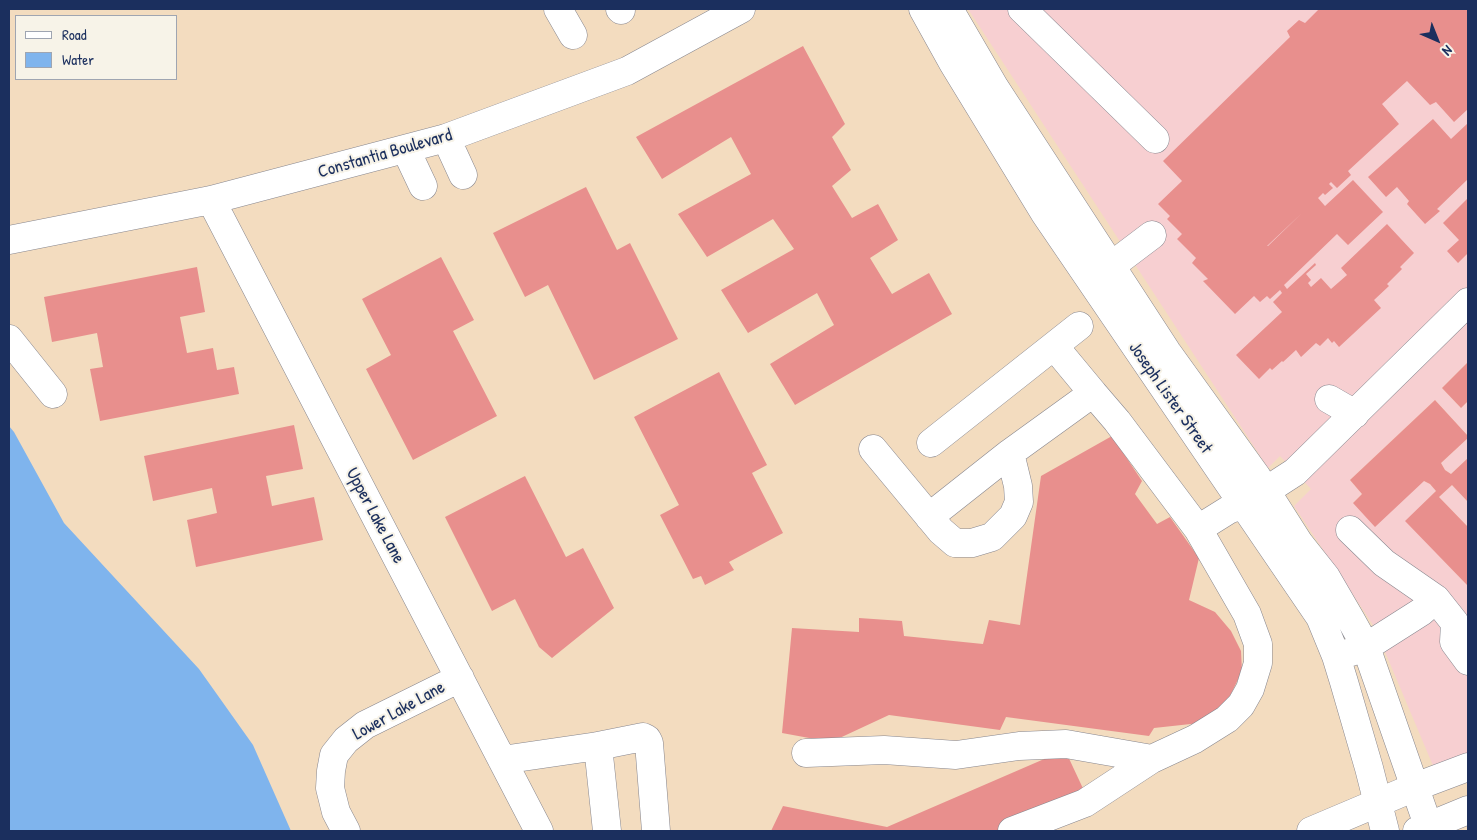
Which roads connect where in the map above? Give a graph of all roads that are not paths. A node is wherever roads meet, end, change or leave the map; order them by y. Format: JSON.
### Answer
{"nodes":[{"id":1,"x":558,"y":9,"type":"edge"},
{"id":2,"x":741,"y":9,"type":"edge"},
{"id":3,"x":923,"y":9,"type":"edge"},
{"id":4,"x":949,"y":9,"type":"edge"},
{"id":5,"x":1022,"y":9,"type":"edge"},
{"id":6,"x":573,"y":35,"type":"dead end"},
{"id":7,"x":446,"y":138,"type":"junction"},
{"id":8,"x":1155,"y":139,"type":"dead end"},
{"id":9,"x":406,"y":150,"type":"junction"},
{"id":10,"x":463,"y":174,"type":"dead end"},
{"id":11,"x":423,"y":186,"type":"dead end"},
{"id":12,"x":211,"y":200,"type":"junction"},
{"id":13,"x":1152,"y":235,"type":"dead end"},
{"id":14,"x":9,"y":240,"type":"edge"},
{"id":15,"x":1100,"y":273,"type":"junction"},
{"id":16,"x":1468,"y":302,"type":"edge"},
{"id":17,"x":1079,"y":326,"type":"dead end"},
{"id":18,"x":9,"y":339,"type":"edge"},
{"id":19,"x":1054,"y":346,"type":"junction"},
{"id":20,"x":1093,"y":393,"type":"junction"},
{"id":21,"x":53,"y":394,"type":"dead end"},
{"id":22,"x":1329,"y":400,"type":"dead end"},
{"id":23,"x":1355,"y":414,"type":"junction"},
{"id":24,"x":931,"y":443,"type":"dead end"},
{"id":25,"x":873,"y":449,"type":"dead end"},
{"id":26,"x":1010,"y":453,"type":"junction"},
{"id":27,"x":1255,"y":498,"type":"junction"},
{"id":28,"x":929,"y":517,"type":"junction"},
{"id":29,"x":1198,"y":529,"type":"junction"},
{"id":30,"x":1350,"y":530,"type":"dead end"},
{"id":31,"x":1436,"y":599,"type":"junction"},
{"id":32,"x":1461,"y":617,"type":"edge"},
{"id":33,"x":1366,"y":647,"type":"junction"},
{"id":34,"x":1336,"y":656,"type":"junction"},
{"id":35,"x":1468,"y":661,"type":"edge"},
{"id":36,"x":460,"y":678,"type":"junction"},
{"id":37,"x":598,"y":746,"type":"junction"},
{"id":38,"x":806,"y":753,"type":"dead end"},
{"id":39,"x":1152,"y":759,"type":"junction"},
{"id":40,"x":502,"y":760,"type":"junction"},
{"id":41,"x":1468,"y":767,"type":"edge"},
{"id":42,"x":1415,"y":787,"type":"junction"},
{"id":43,"x":1377,"y":804,"type":"junction"},
{"id":44,"x":1468,"y":810,"type":"edge"},
{"id":45,"x":1425,"y":830,"type":"edge"},
{"id":46,"x":346,"y":831,"type":"edge"},
{"id":47,"x":539,"y":831,"type":"edge"},
{"id":48,"x":607,"y":831,"type":"edge"},
{"id":49,"x":656,"y":831,"type":"edge"},
{"id":50,"x":1012,"y":831,"type":"edge"},
{"id":51,"x":1311,"y":831,"type":"edge"},
{"id":52,"x":1385,"y":831,"type":"edge"}],
"edges":[{"from":1,"to":6,"type":"street"},
{"from":2,"to":7,"type":"street","name":"Constantia Boulevard"},
{"from":3,"to":15,"type":"street","name":"Joseph Lister Street"},
{"from":4,"to":15,"type":"street","name":"Joseph Lister Street"},
{"from":5,"to":8,"type":"street"},
{"from":7,"to":9,"type":"street","name":"Constantia Boulevard"},
{"from":7,"to":10,"type":"street"},
{"from":9,"to":11,"type":"street"},
{"from":9,"to":12,"type":"street","name":"Constantia Boulevard"},
{"from":12,"to":14,"type":"street","name":"Constantia Boulevard"},
{"from":12,"to":36,"type":"street","name":"Upper Lake Lane"},
{"from":13,"to":15,"type":"street"},
{"from":15,"to":27,"type":"street","name":"Joseph Lister Street"},
{"from":16,"to":23,"type":"street"},
{"from":17,"to":19,"type":"street"},
{"from":18,"to":21,"type":"street"},
{"from":19,"to":20,"type":"street"},
{"from":19,"to":24,"type":"street"},
{"from":20,"to":26,"type":"street"},
{"from":20,"to":29,"type":"street"},
{"from":22,"to":23,"type":"street"},
{"from":23,"to":27,"type":"street"},
{"from":25,"to":28,"type":"street"},
{"from":26,"to":28,"type":"street"},
{"from":26,"to":28,"type":"street"},
{"from":27,"to":29,"type":"street"},
{"from":27,"to":33,"type":"street","name":"Joseph Lister Street"},
{"from":27,"to":34,"type":"street","name":"Joseph Lister Street"},
{"from":29,"to":39,"type":"street"},
{"from":30,"to":31,"type":"street"},
{"from":31,"to":32,"type":"street"},
{"from":31,"to":33,"type":"street"},
{"from":32,"to":35,"type":"street"},
{"from":33,"to":34,"type":"street"},
{"from":33,"to":42,"type":"street","name":"Joseph Lister Street"},
{"from":34,"to":43,"type":"street","name":"Joseph Lister Street"},
{"from":36,"to":40,"type":"street","name":"Upper Lake Lane"},
{"from":36,"to":46,"type":"street","name":"Lower Lake Lane"},
{"from":37,"to":40,"type":"street"},
{"from":37,"to":48,"type":"street"},
{"from":37,"to":49,"type":"street"},
{"from":38,"to":39,"type":"street"},
{"from":39,"to":50,"type":"street"},
{"from":40,"to":47,"type":"street","name":"Upper Lake Lane"},
{"from":41,"to":42,"type":"street"},
{"from":42,"to":43,"type":"street"},
{"from":42,"to":45,"type":"street","name":"Joseph Lister Street"},
{"from":43,"to":51,"type":"street"},
{"from":43,"to":52,"type":"street","name":"Joseph Lister Street"},
{"from":44,"to":45,"type":"street"}]}
